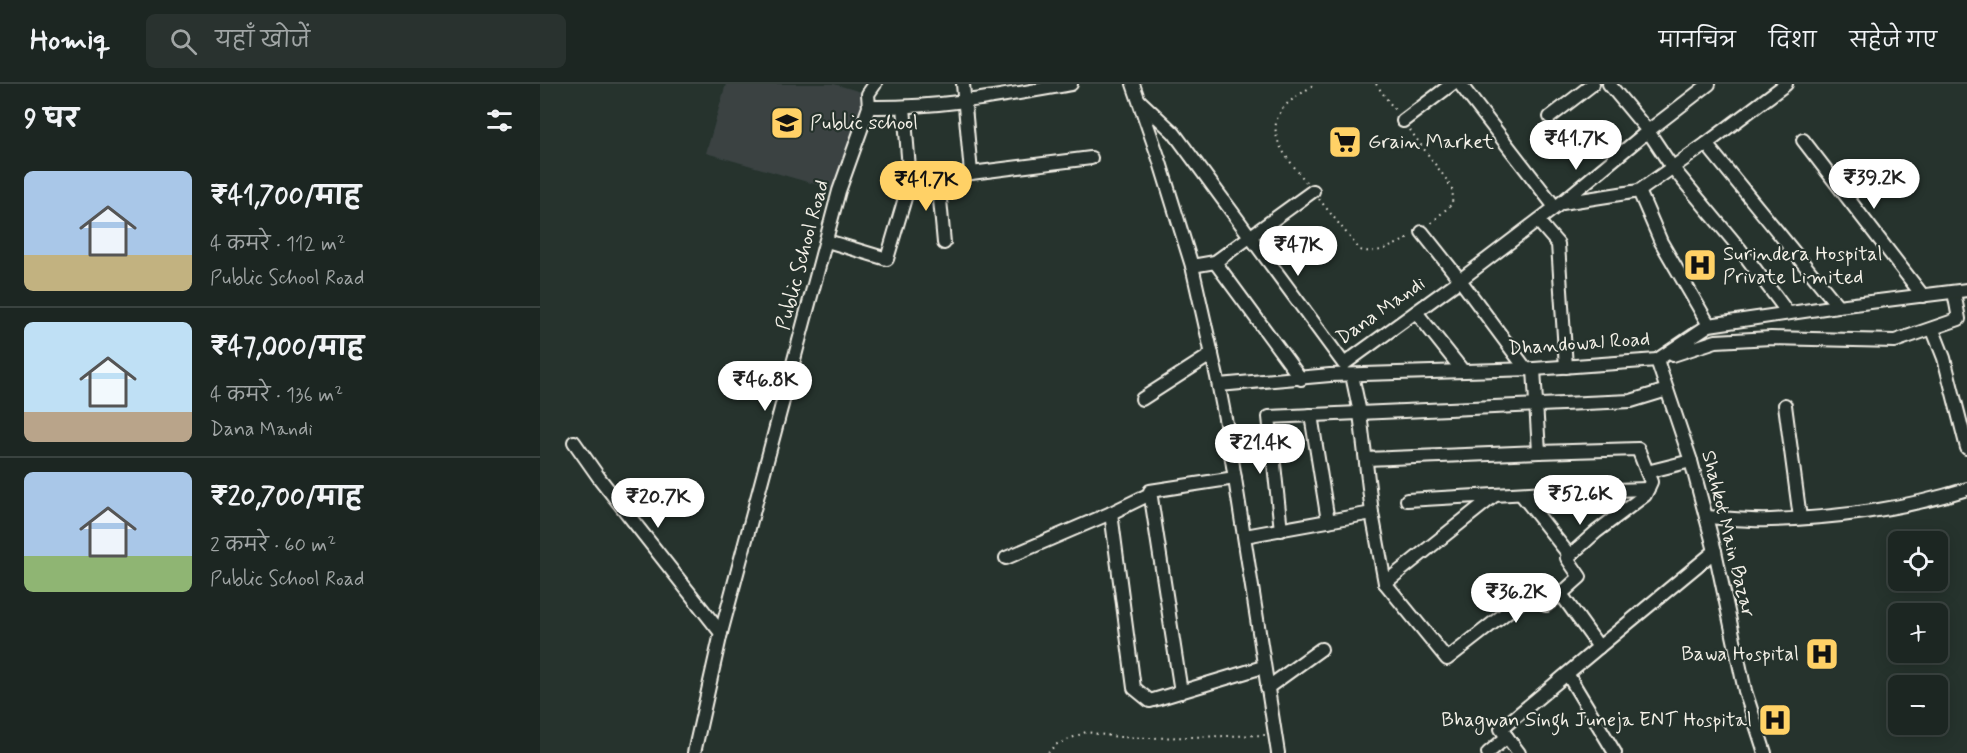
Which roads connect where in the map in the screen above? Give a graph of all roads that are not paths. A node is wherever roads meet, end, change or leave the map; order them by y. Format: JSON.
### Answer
{"nodes":[{"id":1,"x":873,"y":84,"type":"edge"},
{"id":2,"x":963,"y":84,"type":"edge"},
{"id":3,"x":1071,"y":84,"type":"edge"},
{"id":4,"x":1133,"y":84,"type":"edge"},
{"id":5,"x":1452,"y":84,"type":"edge"},
{"id":6,"x":1460,"y":84,"type":"edge"},
{"id":7,"x":1593,"y":84,"type":"edge"},
{"id":8,"x":1610,"y":84,"type":"edge"},
{"id":9,"x":1709,"y":84,"type":"edge"},
{"id":10,"x":1784,"y":84,"type":"edge"},
{"id":11,"x":1138,"y":100,"type":"junction"},
{"id":12,"x":965,"y":103,"type":"junction"},
{"id":13,"x":869,"y":106,"type":"junction"},
{"id":14,"x":904,"y":107,"type":"junction"},
{"id":15,"x":1550,"y":117,"type":"dead end"},
{"id":16,"x":1404,"y":121,"type":"road end"},
{"id":17,"x":1648,"y":131,"type":"junction"},
{"id":18,"x":1803,"y":140,"type":"dead end"},
{"id":19,"x":1706,"y":144,"type":"junction"},
{"id":20,"x":1091,"y":158,"type":"dead end"},
{"id":21,"x":1672,"y":167,"type":"junction"},
{"id":22,"x":971,"y":173,"type":"junction"},
{"id":23,"x":938,"y":177,"type":"junction"},
{"id":24,"x":910,"y":181,"type":"junction"},
{"id":25,"x":1313,"y":191,"type":"road end"},
{"id":26,"x":1640,"y":191,"type":"junction"},
{"id":27,"x":1558,"y":205,"type":"junction"},
{"id":28,"x":1538,"y":221,"type":"junction"},
{"id":29,"x":1422,"y":232,"type":"road end"},
{"id":30,"x":1250,"y":237,"type":"junction"},
{"id":31,"x":827,"y":241,"type":"junction"},
{"id":32,"x":944,"y":243,"type":"dead end"},
{"id":33,"x":1215,"y":262,"type":"junction"},
{"id":34,"x":1192,"y":266,"type":"junction"},
{"id":35,"x":1460,"y":280,"type":"junction"},
{"id":36,"x":1961,"y":291,"type":"edge"},
{"id":37,"x":1923,"y":296,"type":"junction"},
{"id":38,"x":1838,"y":306,"type":"junction"},
{"id":39,"x":1416,"y":312,"type":"junction"},
{"id":40,"x":1788,"y":313,"type":"junction"},
{"id":41,"x":1709,"y":325,"type":"junction"},
{"id":42,"x":1933,"y":330,"type":"junction"},
{"id":43,"x":1212,"y":354,"type":"junction"},
{"id":44,"x":1658,"y":360,"type":"junction"},
{"id":45,"x":1566,"y":367,"type":"junction"},
{"id":46,"x":1530,"y":369,"type":"junction"},
{"id":47,"x":1348,"y":370,"type":"junction"},
{"id":48,"x":1462,"y":371,"type":"junction"},
{"id":49,"x":1301,"y":379,"type":"junction"},
{"id":50,"x":1219,"y":385,"type":"junction"},
{"id":51,"x":1667,"y":390,"type":"junction"},
{"id":52,"x":1143,"y":399,"type":"dead end"},
{"id":53,"x":1536,"y":405,"type":"junction"},
{"id":54,"x":1785,"y":405,"type":"dead end"},
{"id":55,"x":1962,"y":408,"type":"edge"},
{"id":56,"x":1360,"y":413,"type":"junction"},
{"id":57,"x":1311,"y":415,"type":"junction"},
{"id":58,"x":574,"y":442,"type":"dead end"},
{"id":59,"x":1967,"y":448,"type":"edge"},
{"id":60,"x":1539,"y":452,"type":"junction"},
{"id":61,"x":1366,"y":459,"type":"junction"},
{"id":62,"x":1690,"y":461,"type":"junction"},
{"id":63,"x":1647,"y":472,"type":"junction"},
{"id":64,"x":1235,"y":478,"type":"junction"},
{"id":65,"x":1648,"y":489,"type":"junction"},
{"id":66,"x":1967,"y":489,"type":"edge"},
{"id":67,"x":1150,"y":494,"type":"junction"},
{"id":68,"x":1521,"y":494,"type":"junction"},
{"id":69,"x":1495,"y":495,"type":"junction"},
{"id":70,"x":1407,"y":500,"type":"dead end"},
{"id":71,"x":1111,"y":513,"type":"junction"},
{"id":72,"x":1372,"y":513,"type":"junction"},
{"id":73,"x":1706,"y":517,"type":"junction"},
{"id":74,"x":1800,"y":518,"type":"junction"},
{"id":75,"x":1329,"y":521,"type":"junction"},
{"id":76,"x":1281,"y":530,"type":"junction"},
{"id":77,"x":1245,"y":536,"type":"junction"},
{"id":78,"x":1715,"y":551,"type":"junction"},
{"id":79,"x":1570,"y":556,"type":"junction"},
{"id":80,"x":1006,"y":558,"type":"dead end"},
{"id":81,"x":1385,"y":583,"type":"junction"},
{"id":82,"x":1561,"y":594,"type":"junction"},
{"id":83,"x":721,"y":633,"type":"junction"},
{"id":84,"x":1599,"y":647,"type":"junction"},
{"id":85,"x":1321,"y":649,"type":"dead end"},
{"id":86,"x":1263,"y":667,"type":"junction"},
{"id":87,"x":1568,"y":675,"type":"junction"},
{"id":88,"x":1267,"y":688,"type":"junction"},
{"id":89,"x":1181,"y":692,"type":"junction"},
{"id":90,"x":1507,"y":738,"type":"junction"},
{"id":91,"x":694,"y":753,"type":"edge"},
{"id":92,"x":1278,"y":753,"type":"edge"},
{"id":93,"x":1488,"y":753,"type":"edge"},
{"id":94,"x":1519,"y":753,"type":"edge"},
{"id":95,"x":1615,"y":753,"type":"edge"},
{"id":96,"x":1765,"y":753,"type":"edge"}],
"edges":[{"from":1,"to":13,"type":"street","name":"Public School Road"},
{"from":2,"to":12,"type":"street"},
{"from":3,"to":12,"type":"street"},
{"from":4,"to":11,"type":"street"},
{"from":5,"to":16,"type":"street"},
{"from":6,"to":27,"type":"street"},
{"from":7,"to":15,"type":"street"},
{"from":8,"to":17,"type":"street"},
{"from":9,"to":17,"type":"street"},
{"from":10,"to":19,"type":"street"},
{"from":11,"to":30,"type":"street","name":"Dana Mandi"},
{"from":11,"to":34,"type":"street"},
{"from":12,"to":14,"type":"street"},
{"from":12,"to":22,"type":"street"},
{"from":13,"to":14,"type":"street"},
{"from":13,"to":31,"type":"street","name":"Public School Road"},
{"from":14,"to":24,"type":"street"},
{"from":17,"to":21,"type":"street"},
{"from":17,"to":27,"type":"street"},
{"from":18,"to":37,"type":"street"},
{"from":19,"to":21,"type":"street"},
{"from":19,"to":38,"type":"street"},
{"from":20,"to":22,"type":"street"},
{"from":21,"to":26,"type":"street"},
{"from":21,"to":40,"type":"street"},
{"from":22,"to":23,"type":"street"},
{"from":23,"to":24,"type":"street"},
{"from":23,"to":32,"type":"street"},
{"from":24,"to":31,"type":"street"},
{"from":25,"to":30,"type":"street"},
{"from":26,"to":27,"type":"street"},
{"from":26,"to":41,"type":"street"},
{"from":27,"to":28,"type":"street"},
{"from":28,"to":35,"type":"street"},
{"from":28,"to":45,"type":"street"},
{"from":29,"to":35,"type":"street","name":"Dana Mandi"},
{"from":30,"to":33,"type":"street"},
{"from":30,"to":47,"type":"street","name":"Dana Mandi"},
{"from":31,"to":83,"type":"street","name":"Public School Road"},
{"from":33,"to":34,"type":"street"},
{"from":33,"to":49,"type":"street"},
{"from":34,"to":43,"type":"street"},
{"from":35,"to":39,"type":"street","name":"Dana Mandi"},
{"from":35,"to":46,"type":"street"},
{"from":36,"to":37,"type":"street","name":"Dhandowal Road"},
{"from":36,"to":42,"type":"street"},
{"from":37,"to":38,"type":"street","name":"Dhandowal Road"},
{"from":38,"to":40,"type":"street","name":"Dhandowal Road"},
{"from":39,"to":47,"type":"street","name":"Dana Mandi"},
{"from":39,"to":48,"type":"street"},
{"from":40,"to":41,"type":"street","name":"Dhandowal Road"},
{"from":41,"to":44,"type":"street","name":"Dhandowal Road"},
{"from":42,"to":44,"type":"street"},
{"from":42,"to":55,"type":"street"},
{"from":43,"to":50,"type":"street"},
{"from":43,"to":52,"type":"street"},
{"from":44,"to":45,"type":"street","name":"Dhandowal Road"},
{"from":44,"to":51,"type":"street","name":"Shahkot Main Bazar"},
{"from":45,"to":46,"type":"street","name":"Dhandowal Road"},
{"from":46,"to":48,"type":"street","name":"Dhandowal Road"},
{"from":46,"to":53,"type":"street"},
{"from":47,"to":48,"type":"street","name":"Dhandowal Road"},
{"from":47,"to":49,"type":"street"},
{"from":47,"to":56,"type":"street"},
{"from":49,"to":50,"type":"street"},
{"from":50,"to":64,"type":"street"},
{"from":51,"to":53,"type":"street"},
{"from":51,"to":62,"type":"street","name":"Shahkot Main Bazar"},
{"from":53,"to":56,"type":"street"},
{"from":53,"to":60,"type":"street"},
{"from":54,"to":74,"type":"street"},
{"from":55,"to":59,"type":"street"},
{"from":56,"to":57,"type":"street"},
{"from":56,"to":61,"type":"street"},
{"from":57,"to":75,"type":"street"},
{"from":57,"to":76,"type":"street"},
{"from":58,"to":83,"type":"street"},
{"from":60,"to":61,"type":"street"},
{"from":60,"to":63,"type":"street"},
{"from":61,"to":72,"type":"street"},
{"from":62,"to":63,"type":"street"},
{"from":62,"to":73,"type":"street","name":"Shahkot Main Bazar"},
{"from":63,"to":65,"type":"street"},
{"from":64,"to":67,"type":"street"},
{"from":64,"to":77,"type":"street"},
{"from":65,"to":68,"type":"street"},
{"from":65,"to":79,"type":"street"},
{"from":66,"to":74,"type":"street"},
{"from":67,"to":71,"type":"street"},
{"from":67,"to":89,"type":"street"},
{"from":68,"to":69,"type":"street"},
{"from":68,"to":79,"type":"street"},
{"from":69,"to":70,"type":"street"},
{"from":69,"to":81,"type":"street"},
{"from":71,"to":80,"type":"street"},
{"from":71,"to":89,"type":"street"},
{"from":72,"to":75,"type":"street"},
{"from":72,"to":81,"type":"street"},
{"from":73,"to":74,"type":"street"},
{"from":73,"to":78,"type":"street","name":"Shahkot Main Bazar"},
{"from":75,"to":76,"type":"street"},
{"from":76,"to":77,"type":"street"},
{"from":77,"to":86,"type":"street"},
{"from":78,"to":84,"type":"street"},
{"from":78,"to":96,"type":"street","name":"Shahkot Main Bazar"},
{"from":79,"to":82,"type":"street"},
{"from":81,"to":82,"type":"street"},
{"from":82,"to":84,"type":"street"},
{"from":83,"to":91,"type":"street","name":"Public School Road"},
{"from":84,"to":87,"type":"street"},
{"from":85,"to":88,"type":"street"},
{"from":86,"to":88,"type":"street"},
{"from":86,"to":89,"type":"street"},
{"from":87,"to":90,"type":"street"},
{"from":87,"to":95,"type":"street"},
{"from":88,"to":92,"type":"street"},
{"from":90,"to":93,"type":"street"},
{"from":90,"to":94,"type":"street"}]}
